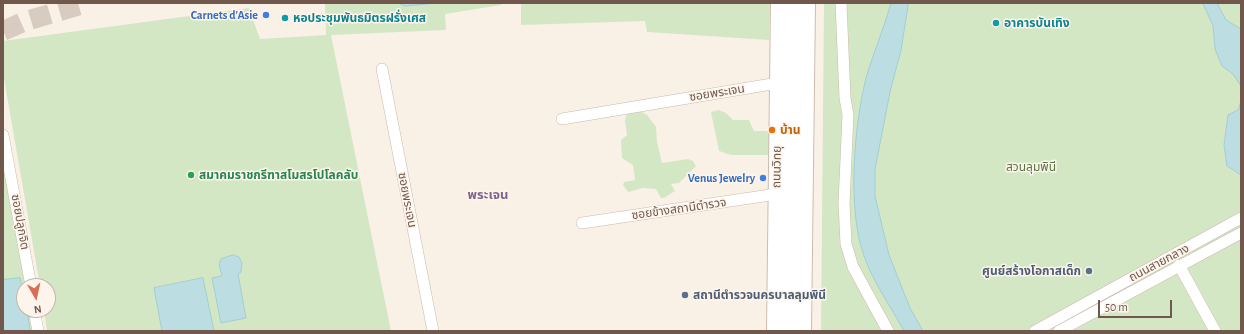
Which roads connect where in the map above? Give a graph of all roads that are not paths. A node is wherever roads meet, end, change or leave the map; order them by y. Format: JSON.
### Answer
{"nodes":[{"id":1,"x":779,"y":3,"type":"edge"},
{"id":2,"x":792,"y":3,"type":"edge"},
{"id":3,"x":807,"y":3,"type":"edge"},
{"id":4,"x":841,"y":3,"type":"edge"},
{"id":5,"x":382,"y":69,"type":"dead end"},
{"id":6,"x":778,"y":83,"type":"junction"},
{"id":7,"x":562,"y":119,"type":"dead end"},
{"id":8,"x":3,"y":135,"type":"edge"},
{"id":9,"x":777,"y":194,"type":"junction"},
{"id":10,"x":1241,"y":218,"type":"edge"},
{"id":11,"x":582,"y":223,"type":"dead end"},
{"id":12,"x":1241,"y":233,"type":"edge"},
{"id":13,"x":1206,"y":237,"type":"junction"},
{"id":14,"x":1213,"y":248,"type":"junction"},
{"id":15,"x":1180,"y":265,"type":"junction"},
{"id":16,"x":30,"y":278,"type":"edge"},
{"id":17,"x":1114,"y":287,"type":"junction"},
{"id":18,"x":789,"y":291,"type":"junction"},
{"id":19,"x":1121,"y":297,"type":"junction"},
{"id":20,"x":36,"y":318,"type":"edge"},
{"id":21,"x":38,"y":331,"type":"edge"},
{"id":22,"x":433,"y":331,"type":"edge"},
{"id":23,"x":775,"y":331,"type":"edge"},
{"id":24,"x":788,"y":331,"type":"edge"},
{"id":25,"x":803,"y":331,"type":"edge"},
{"id":26,"x":888,"y":331,"type":"edge"},
{"id":27,"x":1035,"y":331,"type":"edge"},
{"id":28,"x":1059,"y":331,"type":"edge"},
{"id":29,"x":1215,"y":331,"type":"edge"}],
"edges":[{"from":1,"to":6,"type":"main road","name":"ถนนวิทยุ"},
{"from":2,"to":18,"type":"main road","name":"ถนนวิทยุ"},
{"from":3,"to":18,"type":"main road","name":"ถนนวิทยุ"},
{"from":4,"to":26,"type":"street"},
{"from":5,"to":22,"type":"street","name":"ซอยพระเจน"},
{"from":6,"to":7,"type":"street","name":"ซอยพระเจน"},
{"from":6,"to":9,"type":"main road","name":"ถนนวิทยุ"},
{"from":8,"to":16,"type":"street","name":"ซอยปลูกจิต"},
{"from":9,"to":11,"type":"street","name":"ซอยข้างสถานีตำรวจ"},
{"from":9,"to":18,"type":"main road","name":"ถนนวิทยุ"},
{"from":10,"to":13,"type":"street","name":"ถนนสายกลาง"},
{"from":12,"to":14,"type":"street","name":"ถนนสายกลาง"},
{"from":13,"to":14,"type":"street"},
{"from":13,"to":17,"type":"street","name":"ถนนสายกลาง"},
{"from":14,"to":15,"type":"street","name":"ถนนสายกลาง"},
{"from":15,"to":19,"type":"street","name":"ถนนสายกลาง"},
{"from":15,"to":29,"type":"street"},
{"from":17,"to":19,"type":"street"},
{"from":17,"to":27,"type":"street","name":"ถนนสายกลาง"},
{"from":18,"to":23,"type":"main road","name":"ถนนวิทยุ"},
{"from":18,"to":24,"type":"main road","name":"ถนนวิทยุ"},
{"from":18,"to":25,"type":"main road","name":"ถนนวิทยุ"},
{"from":19,"to":28,"type":"street","name":"ถนนสายกลาง"},
{"from":20,"to":21,"type":"street"}]}
